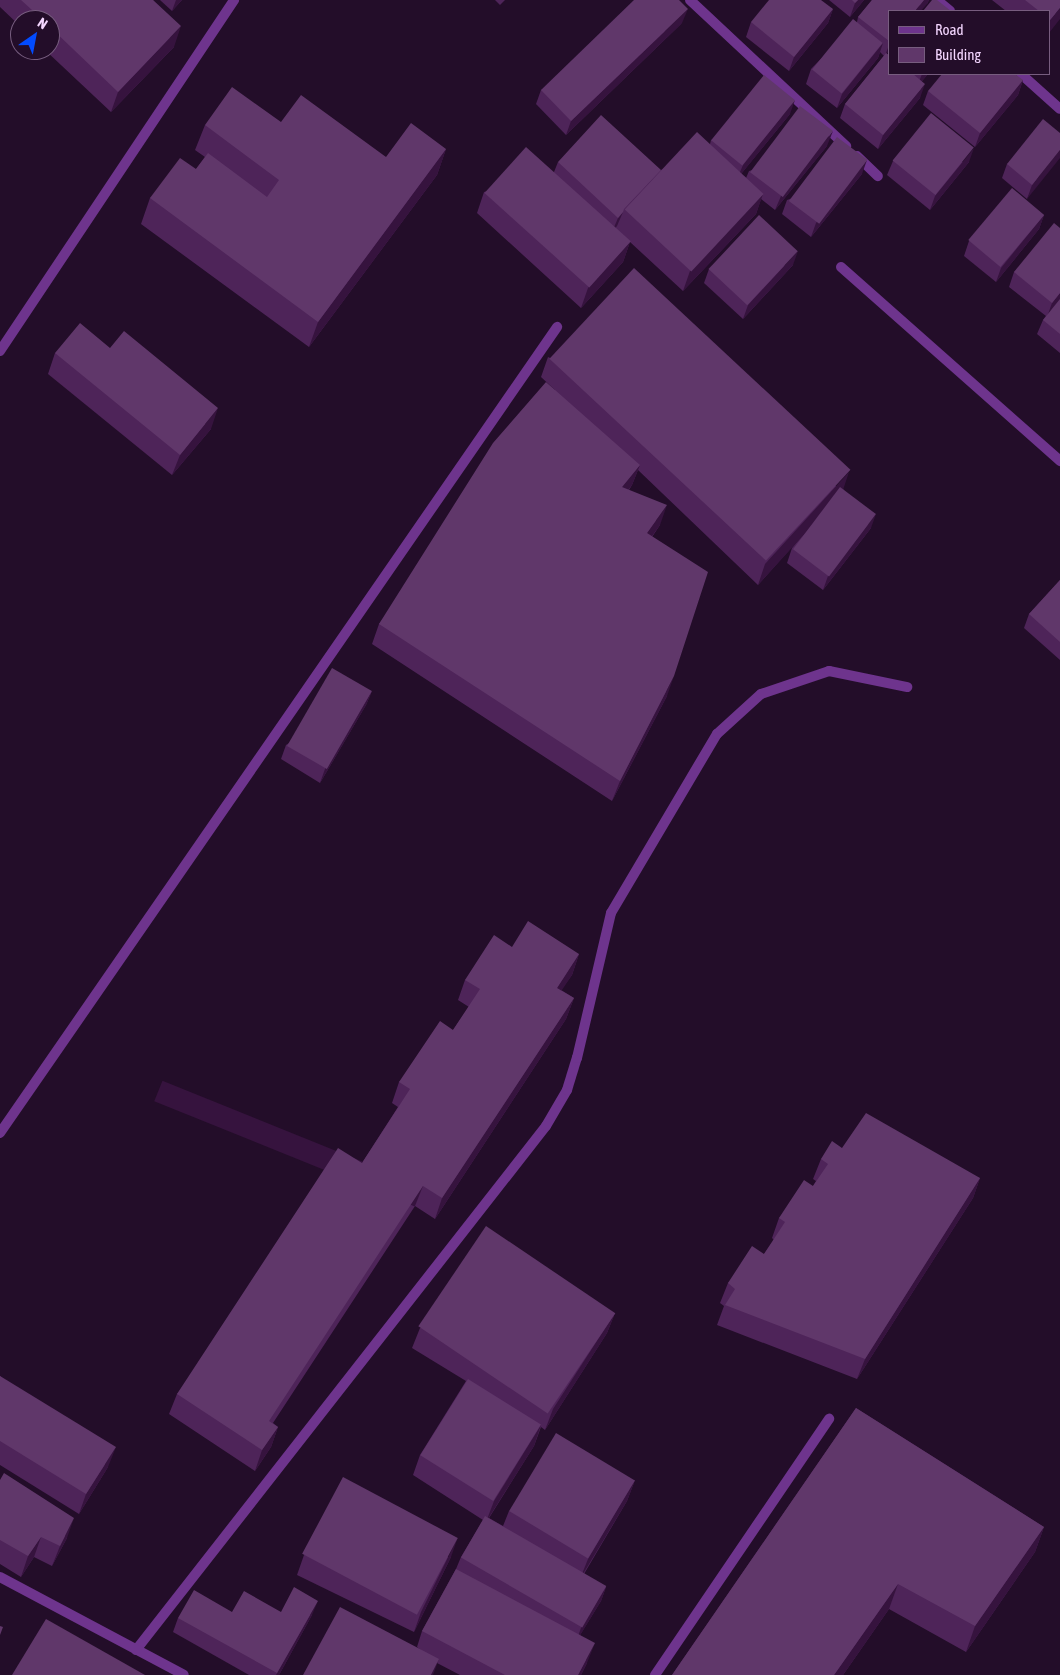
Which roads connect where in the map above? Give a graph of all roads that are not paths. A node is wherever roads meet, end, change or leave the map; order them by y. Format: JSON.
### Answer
{"nodes":[{"id":1,"x":234,"y":0,"type":"edge"},
{"id":2,"x":690,"y":0,"type":"edge"},
{"id":3,"x":937,"y":0,"type":"edge"},
{"id":4,"x":949,"y":10,"type":"edge"},
{"id":5,"x":1022,"y":75,"type":"edge"},
{"id":6,"x":1060,"y":108,"type":"edge"},
{"id":7,"x":878,"y":176,"type":"dead end"},
{"id":8,"x":841,"y":267,"type":"dead end"},
{"id":9,"x":557,"y":327,"type":"dead end"},
{"id":10,"x":0,"y":351,"type":"edge"},
{"id":11,"x":1060,"y":460,"type":"edge"},
{"id":12,"x":907,"y":686,"type":"dead end"},
{"id":13,"x":0,"y":1132,"type":"edge"},
{"id":14,"x":829,"y":1419,"type":"dead end"},
{"id":15,"x":0,"y":1578,"type":"edge"},
{"id":16,"x":136,"y":1650,"type":"junction"},
{"id":17,"x":184,"y":1675,"type":"edge"},
{"id":18,"x":655,"y":1675,"type":"edge"}],
"edges":[{"from":1,"to":10,"type":"street"},
{"from":2,"to":7,"type":"street"},
{"from":3,"to":4,"type":"street"},
{"from":5,"to":6,"type":"street"},
{"from":8,"to":11,"type":"street"},
{"from":9,"to":13,"type":"street"},
{"from":12,"to":16,"type":"street"},
{"from":14,"to":18,"type":"street"},
{"from":15,"to":16,"type":"street"},
{"from":16,"to":17,"type":"street"}]}
